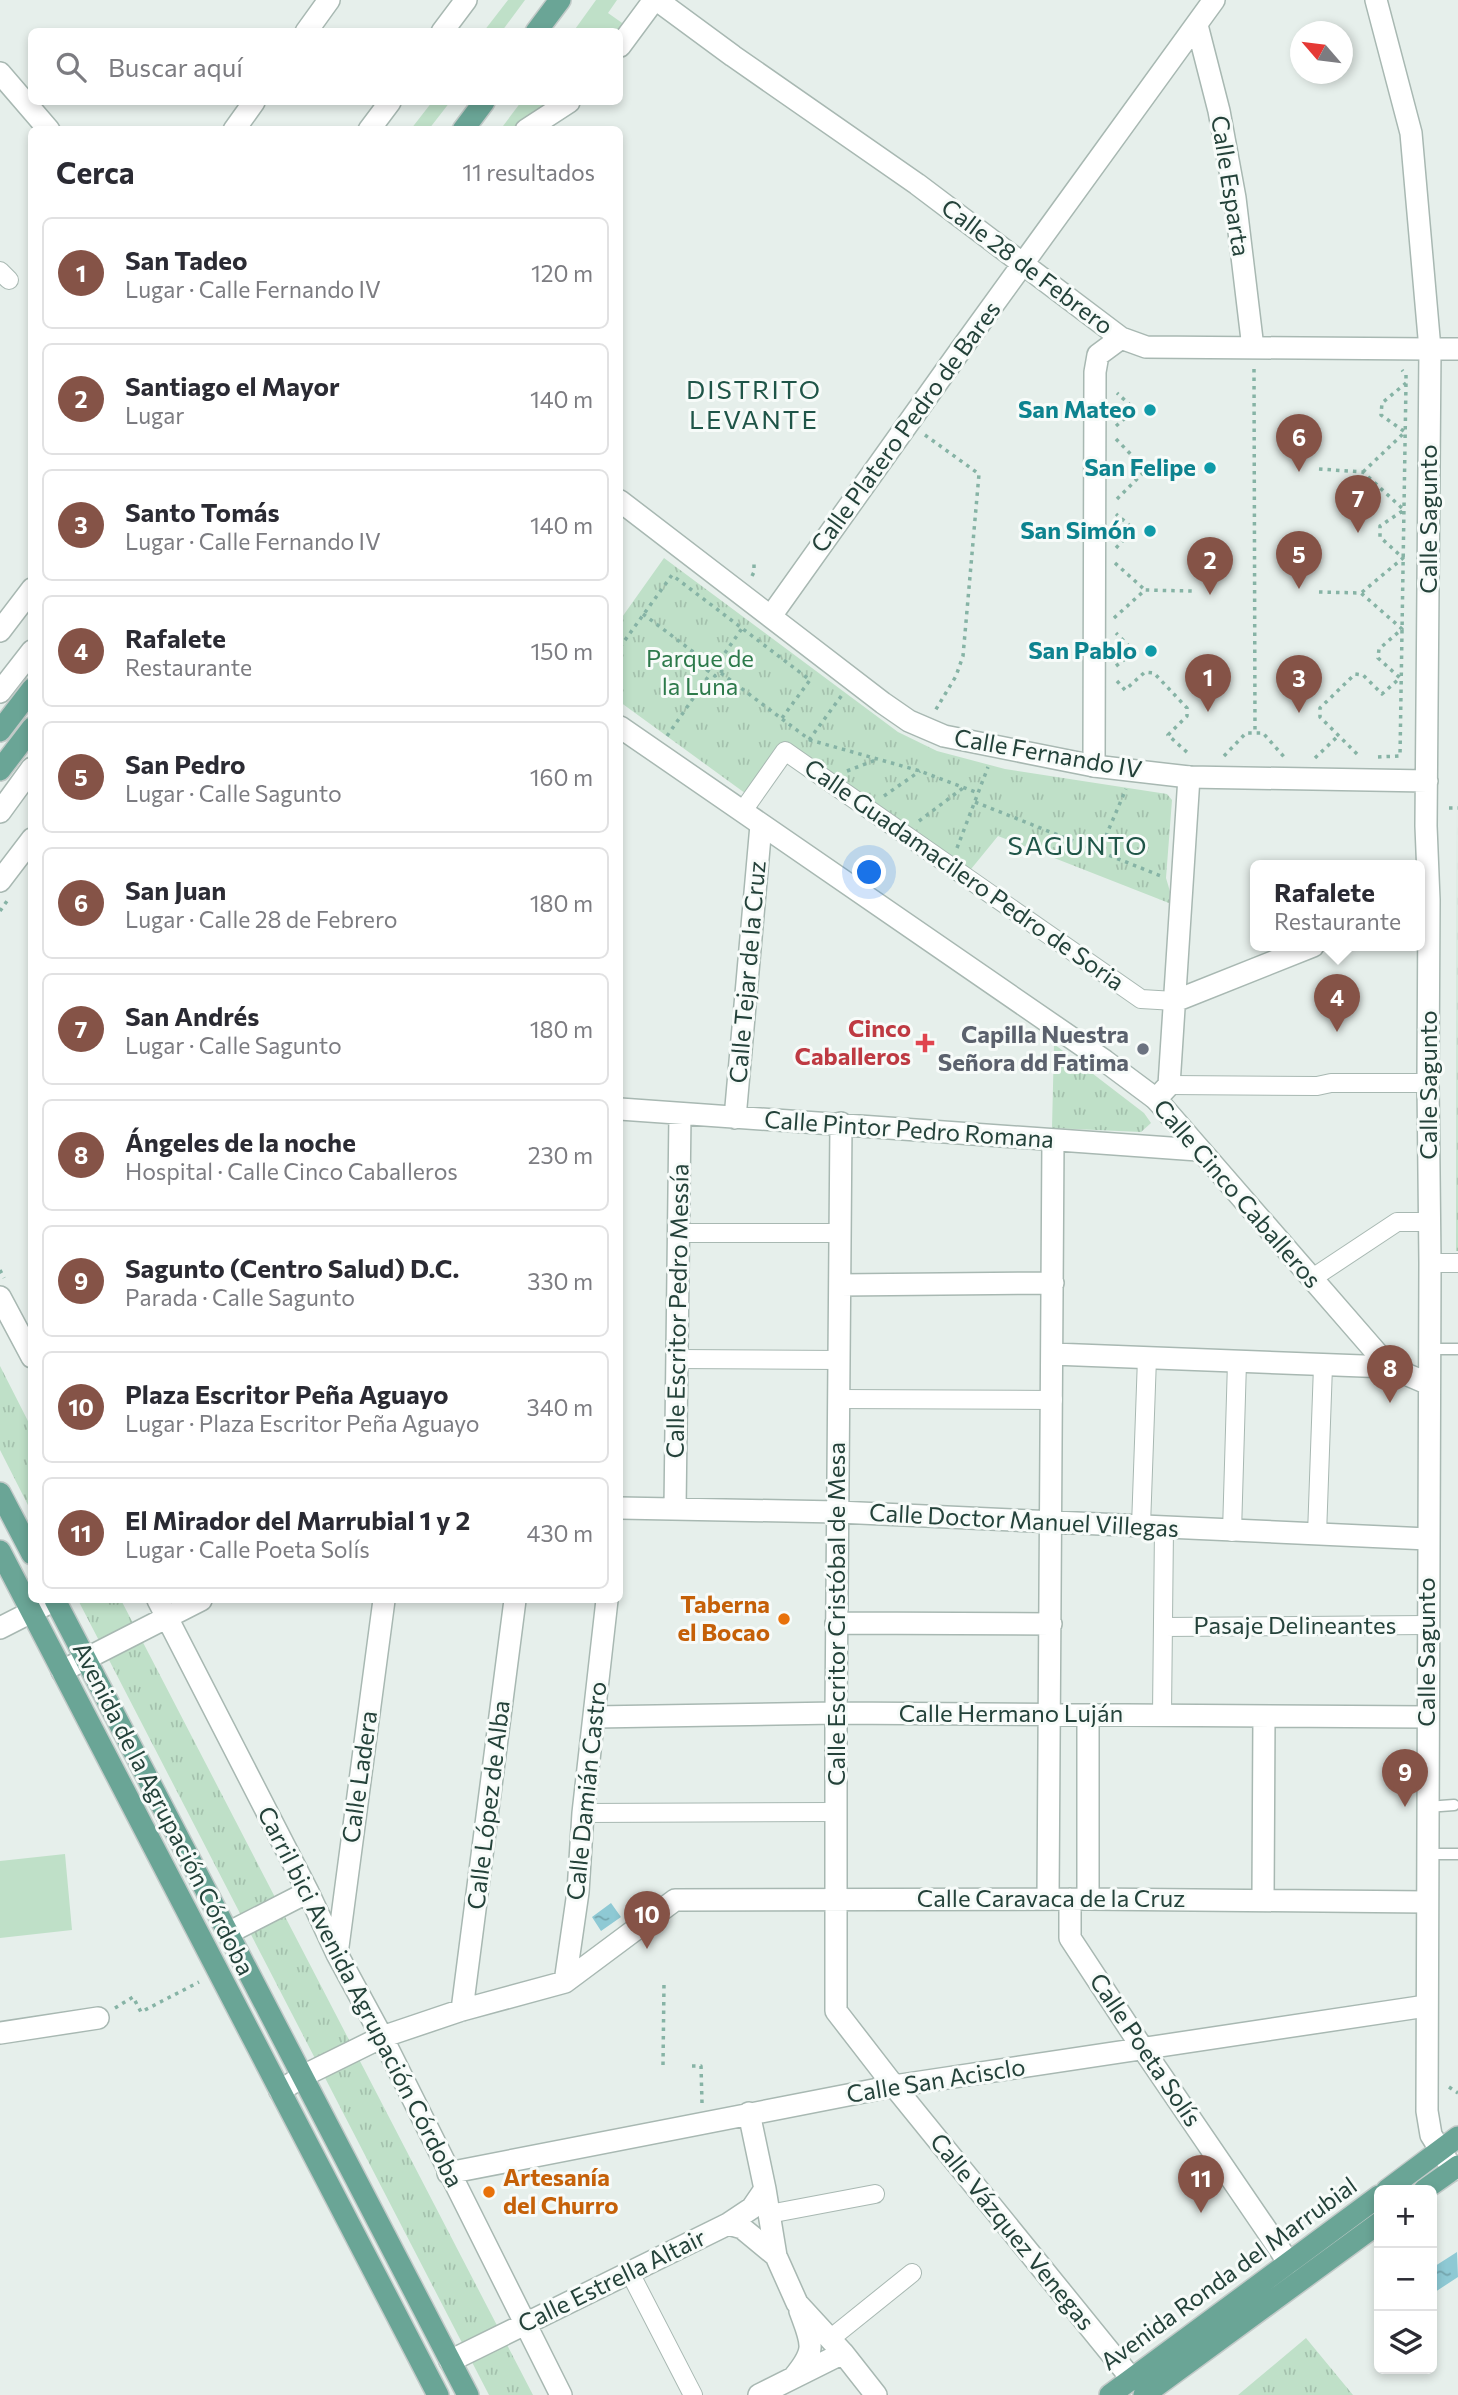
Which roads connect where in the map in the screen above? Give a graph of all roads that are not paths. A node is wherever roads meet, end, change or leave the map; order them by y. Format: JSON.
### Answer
{"nodes":[{"id":1,"x":329,"y":0,"type":"edge"},
{"id":2,"x":466,"y":0,"type":"edge"},
{"id":3,"x":559,"y":0,"type":"edge"},
{"id":4,"x":655,"y":0,"type":"edge"},
{"id":5,"x":1214,"y":0,"type":"edge"},
{"id":6,"x":1376,"y":0,"type":"edge"},
{"id":7,"x":1197,"y":24,"type":"junction"},
{"id":8,"x":309,"y":28,"type":"edge"},
{"id":9,"x":445,"y":28,"type":"edge"},
{"id":10,"x":539,"y":28,"type":"edge"},
{"id":11,"x":623,"y":42,"type":"edge"},
{"id":12,"x":3,"y":82,"type":"edge"},
{"id":13,"x":252,"y":105,"type":"edge"},
{"id":14,"x":388,"y":105,"type":"edge"},
{"id":15,"x":482,"y":105,"type":"edge"},
{"id":16,"x":564,"y":105,"type":"edge"},
{"id":17,"x":576,"y":105,"type":"edge"},
{"id":18,"x":45,"y":126,"type":"edge"},
{"id":19,"x":236,"y":126,"type":"edge"},
{"id":20,"x":372,"y":126,"type":"edge"},
{"id":21,"x":466,"y":126,"type":"edge"},
{"id":22,"x":532,"y":126,"type":"edge"},
{"id":23,"x":560,"y":126,"type":"edge"},
{"id":24,"x":1023,"y":263,"type":"junction"},
{"id":25,"x":1121,"y":338,"type":"junction"},
{"id":26,"x":1430,"y":349,"type":"junction"},
{"id":27,"x":1458,"y":349,"type":"edge"},
{"id":28,"x":1253,"y":363,"type":"junction"},
{"id":29,"x":623,"y":502,"type":"edge"},
{"id":30,"x":28,"y":594,"type":"edge"},
{"id":31,"x":765,"y":611,"type":"junction"},
{"id":32,"x":0,"y":631,"type":"edge"},
{"id":33,"x":28,"y":656,"type":"edge"},
{"id":34,"x":0,"y":692,"type":"edge"},
{"id":35,"x":28,"y":694,"type":"edge"},
{"id":36,"x":623,"y":729,"type":"edge"},
{"id":37,"x":0,"y":731,"type":"edge"},
{"id":38,"x":28,"y":733,"type":"edge"},
{"id":39,"x":1094,"y":766,"type":"junction"},
{"id":40,"x":1185,"y":767,"type":"junction"},
{"id":41,"x":0,"y":771,"type":"edge"},
{"id":42,"x":28,"y":773,"type":"edge"},
{"id":43,"x":1427,"y":781,"type":"junction"},
{"id":44,"x":28,"y":784,"type":"edge"},
{"id":45,"x":4,"y":806,"type":"edge"},
{"id":46,"x":742,"y":812,"type":"junction"},
{"id":47,"x":761,"y":825,"type":"junction"},
{"id":48,"x":28,"y":844,"type":"edge"},
{"id":49,"x":1425,"y":862,"type":"edge"},
{"id":50,"x":0,"y":880,"type":"edge"},
{"id":51,"x":1425,"y":947,"type":"edge"},
{"id":52,"x":1300,"y":951,"type":"edge"},
{"id":53,"x":1175,"y":1001,"type":"junction"},
{"id":54,"x":1428,"y":1083,"type":"junction"},
{"id":55,"x":1163,"y":1092,"type":"junction"},
{"id":56,"x":623,"y":1109,"type":"edge"},
{"id":57,"x":680,"y":1114,"type":"junction"},
{"id":58,"x":735,"y":1118,"type":"junction"},
{"id":59,"x":841,"y":1123,"type":"junction"},
{"id":60,"x":1054,"y":1140,"type":"junction"},
{"id":61,"x":1198,"y":1150,"type":"junction"},
{"id":62,"x":1429,"y":1222,"type":"junction"},
{"id":63,"x":679,"y":1233,"type":"junction"},
{"id":64,"x":841,"y":1233,"type":"junction"},
{"id":65,"x":1430,"y":1263,"type":"junction"},
{"id":66,"x":1458,"y":1263,"type":"edge"},
{"id":67,"x":1311,"y":1279,"type":"junction"},
{"id":68,"x":1053,"y":1283,"type":"junction"},
{"id":69,"x":840,"y":1285,"type":"junction"},
{"id":70,"x":0,"y":1297,"type":"edge"},
{"id":71,"x":1429,"y":1349,"type":"junction"},
{"id":72,"x":1458,"y":1349,"type":"edge"},
{"id":73,"x":28,"y":1350,"type":"edge"},
{"id":74,"x":1053,"y":1354,"type":"junction"},
{"id":75,"x":1147,"y":1358,"type":"junction"},
{"id":76,"x":677,"y":1359,"type":"junction"},
{"id":77,"x":839,"y":1360,"type":"junction"},
{"id":78,"x":1237,"y":1362,"type":"junction"},
{"id":79,"x":1323,"y":1366,"type":"junction"},
{"id":80,"x":1389,"y":1367,"type":"junction"},
{"id":81,"x":1429,"y":1384,"type":"junction"},
{"id":82,"x":838,"y":1399,"type":"junction"},
{"id":83,"x":1053,"y":1400,"type":"junction"},
{"id":84,"x":0,"y":1493,"type":"edge"},
{"id":85,"x":623,"y":1508,"type":"edge"},
{"id":86,"x":675,"y":1508,"type":"junction"},
{"id":87,"x":838,"y":1512,"type":"junction"},
{"id":88,"x":1052,"y":1522,"type":"junction"},
{"id":89,"x":1141,"y":1526,"type":"junction"},
{"id":90,"x":1164,"y":1528,"type":"junction"},
{"id":91,"x":1232,"y":1532,"type":"junction"},
{"id":92,"x":1317,"y":1535,"type":"junction"},
{"id":93,"x":1428,"y":1539,"type":"junction"},
{"id":94,"x":28,"y":1546,"type":"edge"},
{"id":95,"x":0,"y":1551,"type":"edge"},
{"id":96,"x":49,"y":1603,"type":"edge"},
{"id":97,"x":57,"y":1603,"type":"edge"},
{"id":98,"x":187,"y":1603,"type":"edge"},
{"id":99,"x":384,"y":1603,"type":"edge"},
{"id":100,"x":515,"y":1603,"type":"edge"},
{"id":101,"x":607,"y":1603,"type":"edge"},
{"id":102,"x":163,"y":1608,"type":"edge"},
{"id":103,"x":32,"y":1612,"type":"junction"},
{"id":104,"x":836,"y":1623,"type":"junction"},
{"id":105,"x":1051,"y":1624,"type":"junction"},
{"id":106,"x":1427,"y":1625,"type":"junction"},
{"id":107,"x":1163,"y":1627,"type":"junction"},
{"id":108,"x":0,"y":1628,"type":"edge"},
{"id":109,"x":86,"y":1659,"type":"junction"},
{"id":110,"x":62,"y":1671,"type":"junction"},
{"id":111,"x":836,"y":1713,"type":"junction"},
{"id":112,"x":1162,"y":1714,"type":"junction"},
{"id":113,"x":1088,"y":1715,"type":"junction"},
{"id":114,"x":1050,"y":1716,"type":"junction"},
{"id":115,"x":1264,"y":1716,"type":"junction"},
{"id":116,"x":594,"y":1717,"type":"junction"},
{"id":117,"x":1427,"y":1717,"type":"junction"},
{"id":118,"x":1454,"y":1805,"type":"dead end"},
{"id":119,"x":1427,"y":1807,"type":"junction"},
{"id":120,"x":835,"y":1812,"type":"junction"},
{"id":121,"x":583,"y":1813,"type":"junction"},
{"id":122,"x":1427,"y":1854,"type":"junction"},
{"id":123,"x":1458,"y":1854,"type":"edge"},
{"id":124,"x":308,"y":1892,"type":"junction"},
{"id":125,"x":835,"y":1899,"type":"junction"},
{"id":126,"x":1048,"y":1899,"type":"junction"},
{"id":127,"x":1079,"y":1899,"type":"junction"},
{"id":128,"x":1262,"y":1899,"type":"junction"},
{"id":129,"x":1427,"y":1902,"type":"junction"},
{"id":130,"x":228,"y":1933,"type":"junction"},
{"id":131,"x":337,"y":1954,"type":"junction"},
{"id":132,"x":565,"y":1982,"type":"junction"},
{"id":133,"x":1426,"y":2006,"type":"junction"},
{"id":134,"x":462,"y":2010,"type":"junction"},
{"id":135,"x":98,"y":2018,"type":"dead end"},
{"id":136,"x":0,"y":2033,"type":"edge"},
{"id":137,"x":382,"y":2037,"type":"junction"},
{"id":138,"x":1143,"y":2049,"type":"junction"},
{"id":139,"x":303,"y":2076,"type":"junction"},
{"id":140,"x":894,"y":2086,"type":"junction"},
{"id":141,"x":280,"y":2091,"type":"junction"},
{"id":142,"x":749,"y":2113,"type":"junction"},
{"id":143,"x":1458,"y":2137,"type":"edge"},
{"id":144,"x":1439,"y":2151,"type":"junction"},
{"id":145,"x":1455,"y":2168,"type":"edge"},
{"id":146,"x":449,"y":2173,"type":"junction"},
{"id":147,"x":1394,"y":2185,"type":"edge"},
{"id":148,"x":1431,"y":2185,"type":"edge"},
{"id":149,"x":765,"y":2189,"type":"junction"},
{"id":150,"x":875,"y":2194,"type":"dead end"},
{"id":151,"x":1374,"y":2200,"type":"edge"},
{"id":152,"x":769,"y":2214,"type":"junction"},
{"id":153,"x":728,"y":2224,"type":"junction"},
{"id":154,"x":1374,"y":2226,"type":"edge"},
{"id":155,"x":776,"y":2256,"type":"junction"},
{"id":156,"x":1289,"y":2263,"type":"junction"},
{"id":157,"x":629,"y":2271,"type":"junction"},
{"id":158,"x":912,"y":2273,"type":"dead end"},
{"id":159,"x":797,"y":2303,"type":"junction"},
{"id":160,"x":524,"y":2323,"type":"junction"},
{"id":161,"x":836,"y":2346,"type":"junction"},
{"id":162,"x":450,"y":2361,"type":"junction"},
{"id":163,"x":793,"y":2379,"type":"junction"},
{"id":164,"x":1137,"y":2387,"type":"edge"},
{"id":165,"x":438,"y":2395,"type":"edge"},
{"id":166,"x":468,"y":2395,"type":"edge"},
{"id":167,"x":561,"y":2395,"type":"edge"},
{"id":168,"x":693,"y":2395,"type":"edge"},
{"id":169,"x":759,"y":2395,"type":"edge"},
{"id":170,"x":876,"y":2395,"type":"edge"},
{"id":171,"x":1110,"y":2395,"type":"edge"}],
"edges":[{"from":1,"to":8,"type":"street"},
{"from":2,"to":9,"type":"street"},
{"from":3,"to":10,"type":"main road"},
{"from":4,"to":11,"type":"street"},
{"from":4,"to":24,"type":"street","name":"Calle 28 de Febrero"},
{"from":5,"to":7,"type":"street","name":"Calle Platero Pedro de Bares"},
{"from":6,"to":26,"type":"street","name":"Calle Sagunto"},
{"from":7,"to":24,"type":"street","name":"Calle Platero Pedro de Bares"},
{"from":7,"to":28,"type":"street","name":"Calle Esparta"},
{"from":12,"to":18,"type":"street"},
{"from":13,"to":19,"type":"street"},
{"from":14,"to":20,"type":"street"},
{"from":15,"to":21,"type":"main road"},
{"from":16,"to":22,"type":"street"},
{"from":17,"to":23,"type":"street"},
{"from":24,"to":25,"type":"street","name":"Calle 28 de Febrero"},
{"from":24,"to":31,"type":"street","name":"Calle Platero Pedro de Bares"},
{"from":25,"to":28,"type":"street","name":"Calle 28 de Febrero"},
{"from":25,"to":39,"type":"street"},
{"from":26,"to":27,"type":"street","name":"Calle 28 de Febrero"},
{"from":26,"to":28,"type":"street","name":"Calle 28 de Febrero"},
{"from":26,"to":43,"type":"street","name":"Calle Sagunto"},
{"from":29,"to":31,"type":"street","name":"Calle Fernando IV"},
{"from":30,"to":32,"type":"street"},
{"from":31,"to":39,"type":"street","name":"Calle Fernando IV"},
{"from":33,"to":34,"type":"street"},
{"from":35,"to":37,"type":"main road"},
{"from":36,"to":46,"type":"street","name":"Calle Cinco Caballeros"},
{"from":38,"to":41,"type":"main road"},
{"from":39,"to":40,"type":"street","name":"Calle Fernando IV"},
{"from":40,"to":43,"type":"street","name":"Calle Fernando IV"},
{"from":40,"to":53,"type":"street"},
{"from":42,"to":45,"type":"street"},
{"from":43,"to":49,"type":"street","name":"Calle Sagunto"},
{"from":44,"to":45,"type":"street"},
{"from":46,"to":47,"type":"street","name":"Calle Cinco Caballeros"},
{"from":46,"to":53,"type":"street","name":"Calle Guadamacilero Pedro de Soria"},
{"from":47,"to":55,"type":"street","name":"Calle Cinco Caballeros"},
{"from":47,"to":58,"type":"street","name":"Calle Tejar de la Cruz"},
{"from":48,"to":50,"type":"street"},
{"from":51,"to":54,"type":"street","name":"Calle Sagunto"},
{"from":52,"to":53,"type":"street"},
{"from":53,"to":55,"type":"street"},
{"from":54,"to":55,"type":"street"},
{"from":54,"to":62,"type":"street","name":"Calle Sagunto"},
{"from":55,"to":61,"type":"street","name":"Calle Cinco Caballeros"},
{"from":56,"to":57,"type":"street","name":"Calle Pintor Pedro Romana"},
{"from":57,"to":58,"type":"street","name":"Calle Pintor Pedro Romana"},
{"from":57,"to":63,"type":"street","name":"Calle Escritor Pedro Messía"},
{"from":58,"to":59,"type":"street","name":"Calle Pintor Pedro Romana"},
{"from":59,"to":60,"type":"street","name":"Calle Pintor Pedro Romana"},
{"from":59,"to":64,"type":"street","name":"Calle Escritor Cristóbal de Mesa"},
{"from":60,"to":61,"type":"street","name":"Calle Pintor Pedro Romana"},
{"from":60,"to":68,"type":"street"},
{"from":61,"to":67,"type":"street","name":"Calle Cinco Caballeros"},
{"from":62,"to":65,"type":"street","name":"Calle Sagunto"},
{"from":62,"to":67,"type":"street"},
{"from":63,"to":64,"type":"street"},
{"from":63,"to":76,"type":"street","name":"Calle Escritor Pedro Messía"},
{"from":64,"to":69,"type":"street","name":"Calle Escritor Cristóbal de Mesa"},
{"from":65,"to":66,"type":"street"},
{"from":65,"to":71,"type":"street","name":"Calle Sagunto"},
{"from":67,"to":80,"type":"street","name":"Calle Cinco Caballeros"},
{"from":68,"to":69,"type":"street"},
{"from":68,"to":74,"type":"street"},
{"from":69,"to":77,"type":"street","name":"Calle Escritor Cristóbal de Mesa"},
{"from":70,"to":73,"type":"street"},
{"from":71,"to":72,"type":"lane"},
{"from":71,"to":81,"type":"street","name":"Calle Sagunto"},
{"from":74,"to":75,"type":"street"},
{"from":74,"to":83,"type":"street"},
{"from":75,"to":78,"type":"street"},
{"from":75,"to":89,"type":"street"},
{"from":76,"to":77,"type":"street"},
{"from":76,"to":86,"type":"street","name":"Calle Escritor Pedro Messía"},
{"from":77,"to":82,"type":"street","name":"Calle Escritor Cristóbal de Mesa"},
{"from":78,"to":79,"type":"street"},
{"from":78,"to":91,"type":"street"},
{"from":79,"to":80,"type":"street"},
{"from":79,"to":92,"type":"street"},
{"from":80,"to":81,"type":"street","name":"Calle Cinco Caballeros"},
{"from":81,"to":93,"type":"street","name":"Calle Sagunto"},
{"from":82,"to":83,"type":"street"},
{"from":82,"to":87,"type":"street","name":"Calle Escritor Cristóbal de Mesa"},
{"from":83,"to":88,"type":"street"},
{"from":84,"to":94,"type":"main road"},
{"from":85,"to":86,"type":"street","name":"Calle Doctor Manuel Villegas"},
{"from":86,"to":87,"type":"street","name":"Calle Doctor Manuel Villegas"},
{"from":87,"to":88,"type":"street","name":"Calle Doctor Manuel Villegas"},
{"from":87,"to":104,"type":"street","name":"Calle Escritor Cristóbal de Mesa"},
{"from":88,"to":89,"type":"street","name":"Calle Doctor Manuel Villegas"},
{"from":88,"to":105,"type":"street"},
{"from":89,"to":90,"type":"street","name":"Calle Doctor Manuel Villegas"},
{"from":90,"to":91,"type":"street","name":"Calle Doctor Manuel Villegas"},
{"from":90,"to":107,"type":"street"},
{"from":91,"to":92,"type":"street","name":"Calle Doctor Manuel Villegas"},
{"from":92,"to":93,"type":"street","name":"Calle Doctor Manuel Villegas"},
{"from":93,"to":106,"type":"street","name":"Calle Sagunto"},
{"from":95,"to":103,"type":"main road","name":"Avenida de la Agrupación Córdoba"},
{"from":96,"to":103,"type":"street"},
{"from":97,"to":109,"type":"main road","name":"Avenida de la Agrupación Córdoba"},
{"from":98,"to":102,"type":"street"},
{"from":99,"to":131,"type":"street","name":"Calle Ladera"},
{"from":100,"to":134,"type":"street","name":"Calle López de Alba"},
{"from":101,"to":116,"type":"street","name":"Calle Damián Castro"},
{"from":102,"to":109,"type":"street"},
{"from":102,"to":124,"type":"street","name":"Carril bici Avenida Agrupación Córdoba"},
{"from":103,"to":108,"type":"street"},
{"from":103,"to":110,"type":"main road","name":"Avenida de la Agrupación Córdoba"},
{"from":104,"to":105,"type":"street"},
{"from":104,"to":111,"type":"street","name":"Calle Escritor Cristóbal de Mesa"},
{"from":105,"to":114,"type":"street"},
{"from":106,"to":107,"type":"street","name":"Pasaje Delineantes"},
{"from":106,"to":117,"type":"street","name":"Calle Sagunto"},
{"from":107,"to":112,"type":"street"},
{"from":109,"to":110,"type":"street"},
{"from":109,"to":130,"type":"main road","name":"Avenida de la Agrupación Córdoba"},
{"from":110,"to":141,"type":"main road","name":"Avenida de la Agrupación Córdoba"},
{"from":111,"to":114,"type":"street","name":"Calle Hermano Luján"},
{"from":111,"to":116,"type":"street","name":"Calle Hermano Luján"},
{"from":111,"to":120,"type":"street","name":"Calle Escritor Cristóbal de Mesa"},
{"from":112,"to":113,"type":"street","name":"Calle Hermano Luján"},
{"from":112,"to":115,"type":"street","name":"Calle Hermano Luján"},
{"from":113,"to":114,"type":"street","name":"Calle Hermano Luján"},
{"from":113,"to":127,"type":"street","name":"Calle Poeta Solís"},
{"from":114,"to":126,"type":"street"},
{"from":115,"to":117,"type":"street","name":"Calle Hermano Luján"},
{"from":115,"to":128,"type":"street"},
{"from":116,"to":121,"type":"street","name":"Calle Damián Castro"},
{"from":117,"to":119,"type":"street","name":"Calle Sagunto"},
{"from":118,"to":119,"type":"lane"},
{"from":119,"to":122,"type":"street","name":"Calle Sagunto"},
{"from":120,"to":121,"type":"street"},
{"from":120,"to":125,"type":"street","name":"Calle Escritor Cristóbal de Mesa"},
{"from":121,"to":132,"type":"street","name":"Calle Damián Castro"},
{"from":122,"to":123,"type":"lane"},
{"from":122,"to":129,"type":"street","name":"Calle Sagunto"},
{"from":124,"to":130,"type":"street","name":"Avenida de la Agrupación Córdoba"},
{"from":124,"to":131,"type":"street","name":"Carril bici Avenida Agrupación Córdoba"},
{"from":125,"to":126,"type":"street","name":"Calle Caravaca de la Cruz"},
{"from":125,"to":132,"type":"street","name":"Calle Caravaca de la Cruz"},
{"from":125,"to":140,"type":"street","name":"Calle Escritor Cristóbal de Mesa"},
{"from":126,"to":127,"type":"street","name":"Calle Caravaca de la Cruz"},
{"from":127,"to":128,"type":"street","name":"Calle Caravaca de la Cruz"},
{"from":127,"to":138,"type":"street","name":"Calle Poeta Solís"},
{"from":128,"to":129,"type":"street","name":"Calle Caravaca de la Cruz"},
{"from":129,"to":133,"type":"street","name":"Calle Sagunto"},
{"from":130,"to":139,"type":"main road","name":"Avenida de la Agrupación Córdoba"},
{"from":131,"to":137,"type":"street","name":"Carril bici Avenida Agrupación Córdoba"},
{"from":132,"to":134,"type":"street"},
{"from":133,"to":138,"type":"street","name":"Calle San Acisclo"},
{"from":133,"to":144,"type":"street","name":"Calle Sagunto"},
{"from":134,"to":137,"type":"street"},
{"from":135,"to":136,"type":"street"},
{"from":137,"to":139,"type":"street"},
{"from":137,"to":146,"type":"street","name":"Carril bici Avenida Agrupación Córdoba"},
{"from":138,"to":140,"type":"street","name":"Calle San Acisclo"},
{"from":138,"to":156,"type":"street","name":"Calle Poeta Solís"},
{"from":139,"to":141,"type":"street"},
{"from":139,"to":162,"type":"main road","name":"Avenida de la Agrupación Córdoba"},
{"from":140,"to":142,"type":"street","name":"Calle San Acisclo"},
{"from":140,"to":164,"type":"street","name":"Calle Vázquez Venegas"},
{"from":141,"to":165,"type":"main road","name":"Avenida de la Agrupación Córdoba"},
{"from":142,"to":146,"type":"street","name":"Calle San Acisclo"},
{"from":142,"to":149,"type":"street"},
{"from":143,"to":144,"type":"main road","name":"Avenida Ronda del Marrubial"},
{"from":144,"to":145,"type":"street","name":"Calle Sagunto"},
{"from":144,"to":147,"type":"main road","name":"Avenida Ronda del Marrubial"},
{"from":145,"to":148,"type":"main road"},
{"from":146,"to":160,"type":"street","name":"Carril bici Avenida Agrupación Córdoba"},
{"from":149,"to":152,"type":"street"},
{"from":149,"to":153,"type":"street","name":"Calle Estrella Altair"},
{"from":150,"to":152,"type":"street"},
{"from":151,"to":156,"type":"main road","name":"Avenida Ronda del Marrubial"},
{"from":152,"to":155,"type":"street"},
{"from":153,"to":155,"type":"street"},
{"from":153,"to":157,"type":"street","name":"Calle Estrella Altair"},
{"from":154,"to":164,"type":"main road","name":"Avenida Ronda del Marrubial"},
{"from":155,"to":159,"type":"street"},
{"from":156,"to":164,"type":"main road","name":"Avenida Ronda del Marrubial"},
{"from":157,"to":160,"type":"street","name":"Calle Estrella Altair"},
{"from":157,"to":168,"type":"street"},
{"from":158,"to":161,"type":"street"},
{"from":159,"to":161,"type":"street"},
{"from":159,"to":163,"type":"street"},
{"from":160,"to":162,"type":"street","name":"Calle Estrella Altair"},
{"from":160,"to":167,"type":"street","name":"Carril bici Avenida Agrupación Córdoba"},
{"from":161,"to":163,"type":"street"},
{"from":161,"to":170,"type":"street"},
{"from":162,"to":166,"type":"main road","name":"Avenida de la Agrupación Córdoba"},
{"from":163,"to":169,"type":"street"},
{"from":164,"to":171,"type":"main road","name":"Avenida Ronda del Marrubial"}]}
